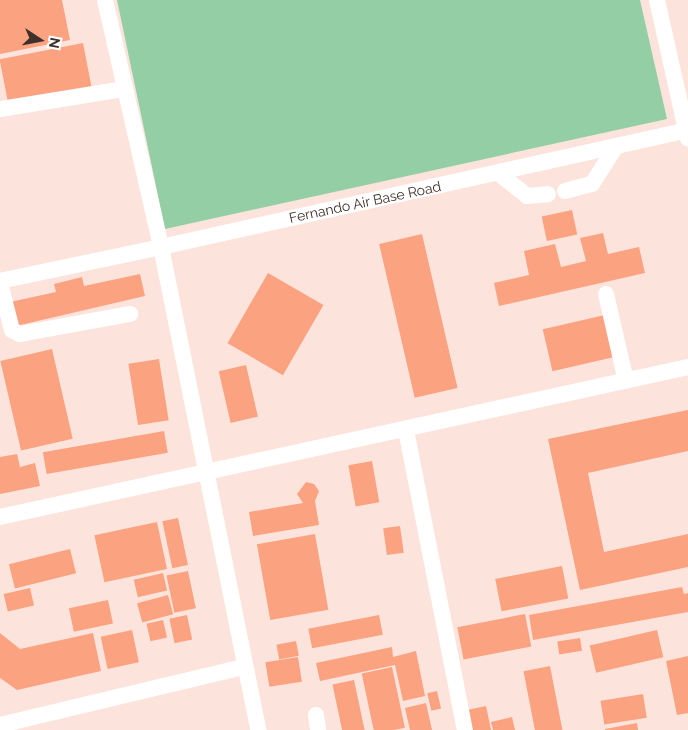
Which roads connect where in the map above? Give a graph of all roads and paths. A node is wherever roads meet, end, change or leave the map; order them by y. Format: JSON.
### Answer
{"nodes":[{"id":1,"x":105,"y":0,"type":"edge"},
{"id":2,"x":657,"y":0,"type":"edge"},
{"id":3,"x":124,"y":89,"type":"junction"},
{"id":4,"x":0,"y":110,"type":"edge"},
{"id":5,"x":687,"y":134,"type":"edge"},
{"id":6,"x":615,"y":148,"type":"junction"},
{"id":7,"x":498,"y":173,"type":"junction"},
{"id":8,"x":565,"y":191,"type":"dead end"},
{"id":9,"x":548,"y":194,"type":"dead end"},
{"id":10,"x":161,"y":247,"type":"junction"},
{"id":11,"x":0,"y":282,"type":"edge"},
{"id":12,"x":606,"y":294,"type":"dead end"},
{"id":13,"x":130,"y":314,"type":"dead end"},
{"id":14,"x":688,"y":367,"type":"edge"},
{"id":15,"x":626,"y":381,"type":"junction"},
{"id":16,"x":406,"y":430,"type":"junction"},
{"id":17,"x":206,"y":474,"type":"junction"},
{"id":18,"x":0,"y":516,"type":"edge"},
{"id":19,"x":244,"y":667,"type":"junction"},
{"id":20,"x":5,"y":725,"type":"edge"},
{"id":21,"x":258,"y":730,"type":"edge"},
{"id":22,"x":465,"y":730,"type":"edge"}],
"edges":[{"from":1,"to":3,"type":"street"},
{"from":2,"to":5,"type":"street","name":"Fernando Air Base Road"},
{"from":3,"to":4,"type":"street"},
{"from":3,"to":10,"type":"street"},
{"from":5,"to":6,"type":"street","name":"Fernando Air Base Road"},
{"from":6,"to":7,"type":"street","name":"Fernando Air Base Road"},
{"from":6,"to":8,"type":"street"},
{"from":7,"to":9,"type":"street"},
{"from":7,"to":10,"type":"street","name":"Fernando Air Base Road"},
{"from":10,"to":11,"type":"street","name":"Fernando Air Base Road"},
{"from":10,"to":17,"type":"street"},
{"from":11,"to":13,"type":"street"},
{"from":12,"to":15,"type":"street"},
{"from":14,"to":15,"type":"street"},
{"from":15,"to":16,"type":"street"},
{"from":16,"to":17,"type":"street"},
{"from":16,"to":22,"type":"street"},
{"from":17,"to":18,"type":"street"},
{"from":17,"to":19,"type":"street"},
{"from":19,"to":20,"type":"street"},
{"from":19,"to":21,"type":"street"}]}
